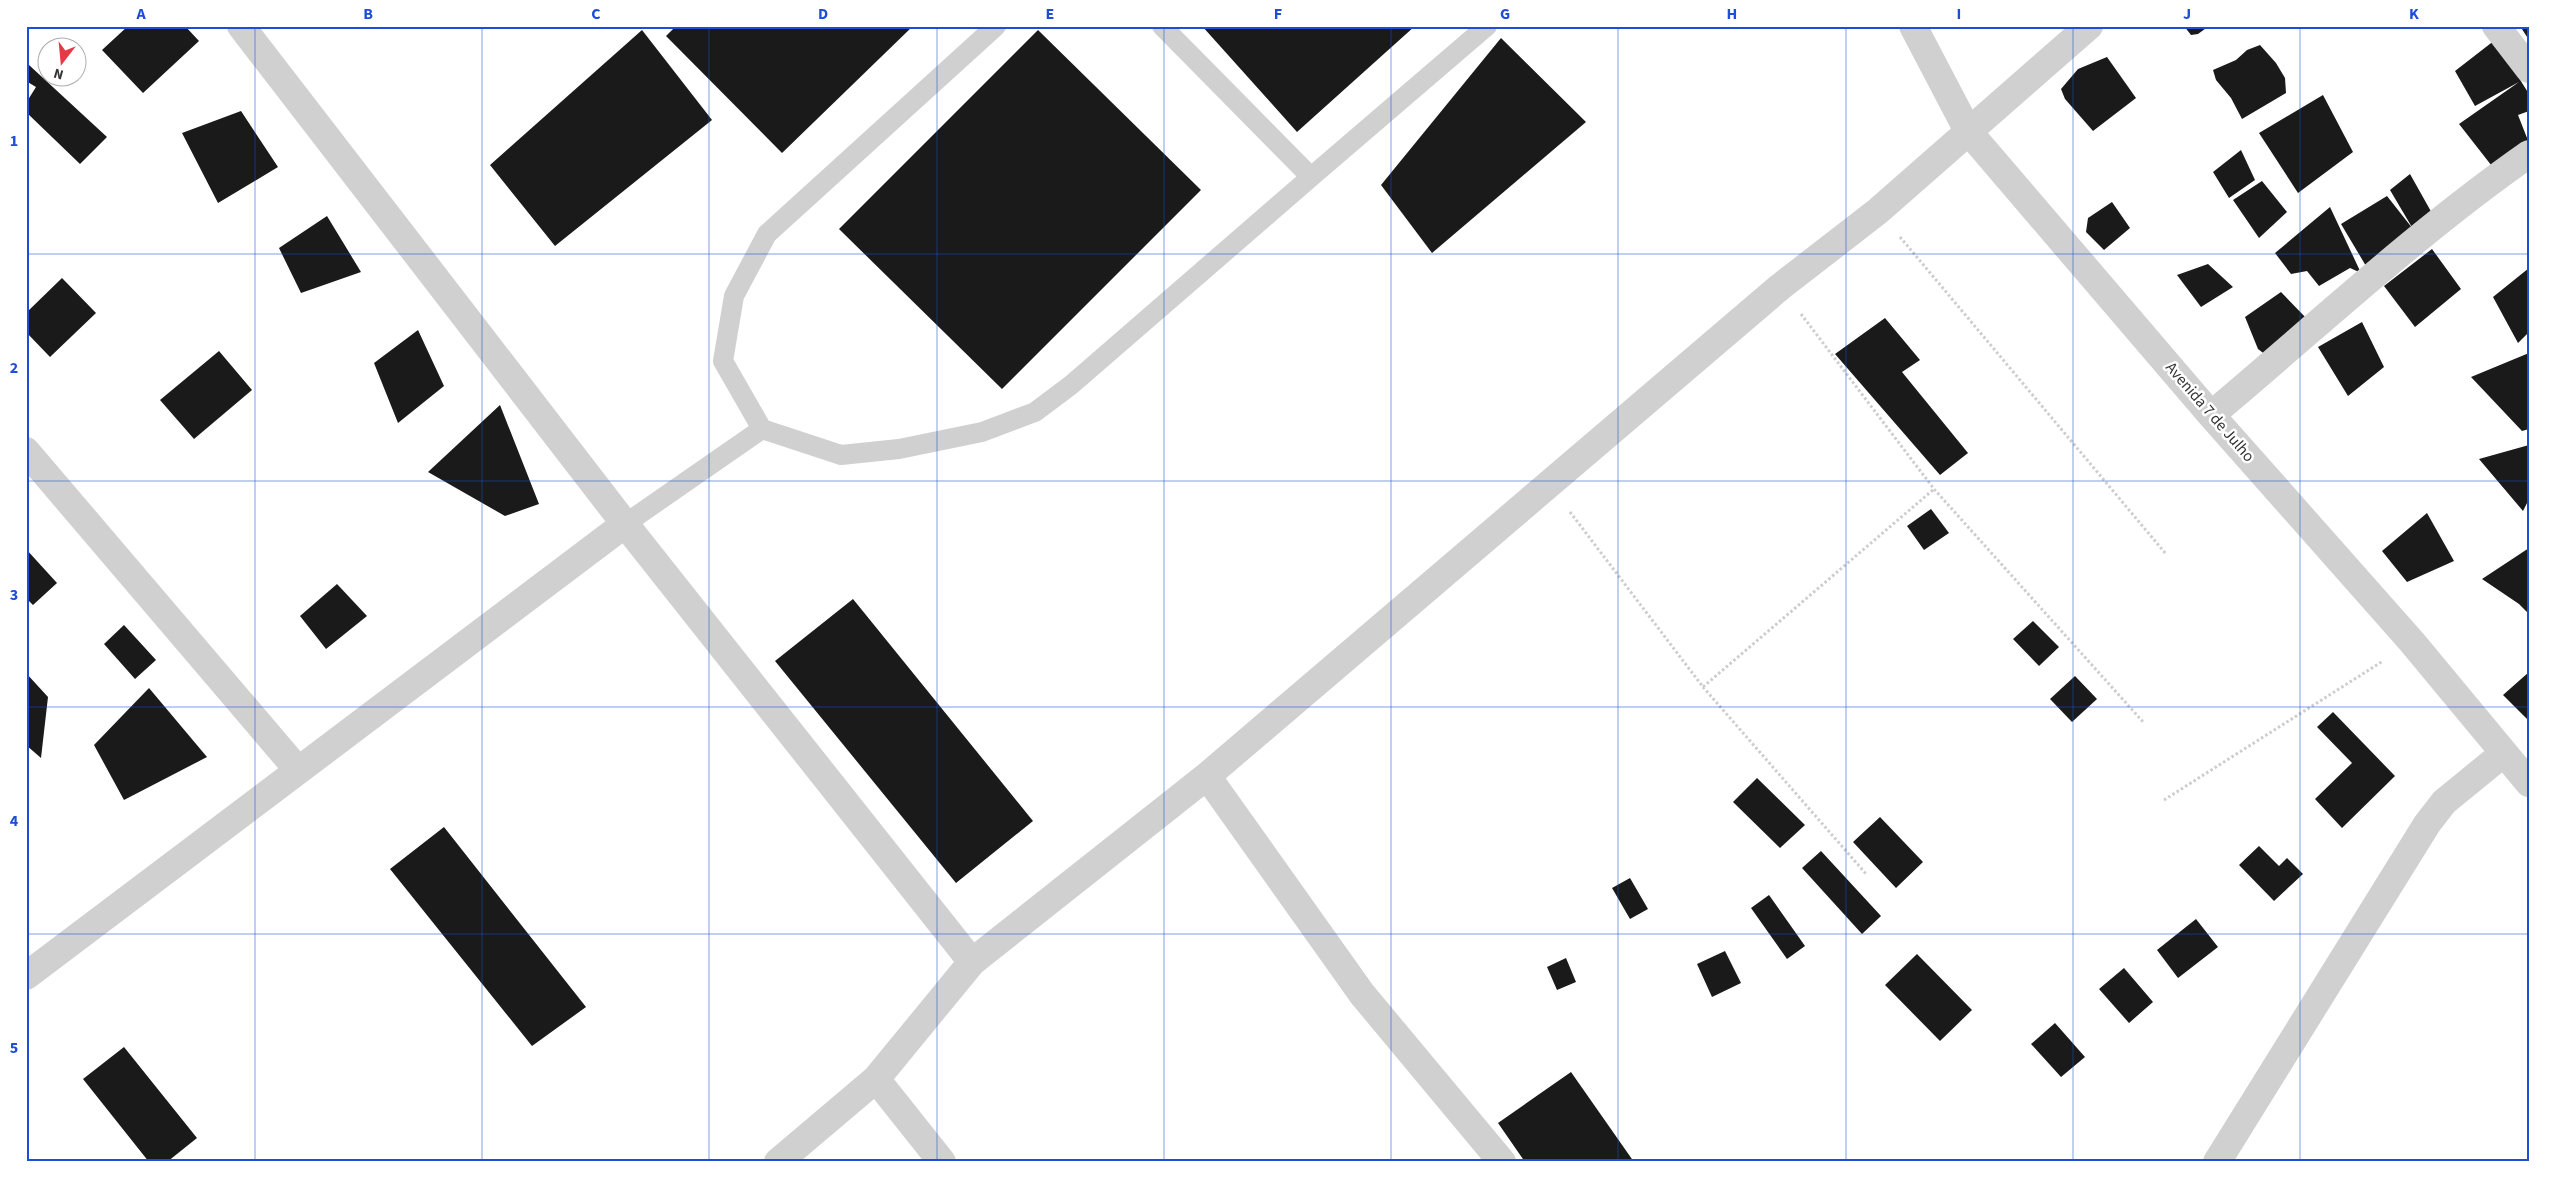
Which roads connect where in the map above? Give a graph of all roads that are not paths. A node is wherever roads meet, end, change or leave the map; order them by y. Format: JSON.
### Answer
{"nodes":[{"id":1,"x":241,"y":26,"type":"edge"},
{"id":2,"x":996,"y":26,"type":"edge"},
{"id":3,"x":1162,"y":26,"type":"edge"},
{"id":4,"x":1487,"y":26,"type":"edge"},
{"id":5,"x":1913,"y":26,"type":"edge"},
{"id":6,"x":2089,"y":26,"type":"edge"},
{"id":7,"x":2496,"y":26,"type":"edge"},
{"id":8,"x":2529,"y":70,"type":"edge"},
{"id":9,"x":1968,"y":131,"type":"junction"},
{"id":10,"x":2529,"y":154,"type":"edge"},
{"id":11,"x":1311,"y":177,"type":"junction"},
{"id":12,"x":2211,"y":415,"type":"junction"},
{"id":13,"x":762,"y":429,"type":"junction"},
{"id":14,"x":26,"y":451,"type":"edge"},
{"id":15,"x":625,"y":524,"type":"junction"},
{"id":16,"x":2504,"y":753,"type":"junction"},
{"id":17,"x":298,"y":770,"type":"junction"},
{"id":18,"x":1207,"y":776,"type":"junction"},
{"id":19,"x":2529,"y":783,"type":"edge"},
{"id":20,"x":972,"y":962,"type":"junction"},
{"id":21,"x":26,"y":976,"type":"edge"},
{"id":22,"x":876,"y":1079,"type":"junction"},
{"id":23,"x":778,"y":1162,"type":"edge"},
{"id":24,"x":942,"y":1162,"type":"edge"},
{"id":25,"x":1502,"y":1162,"type":"edge"},
{"id":26,"x":2217,"y":1162,"type":"edge"}],
"edges":[{"from":1,"to":15,"type":"street"},
{"from":2,"to":13,"type":"lane"},
{"from":3,"to":11,"type":"lane"},
{"from":4,"to":11,"type":"lane"},
{"from":5,"to":9,"type":"street","name":"Avenida 7 de Julho"},
{"from":6,"to":9,"type":"street"},
{"from":7,"to":8,"type":"street"},
{"from":9,"to":12,"type":"street","name":"Avenida 7 de Julho"},
{"from":9,"to":18,"type":"street"},
{"from":10,"to":12,"type":"street"},
{"from":11,"to":13,"type":"lane"},
{"from":12,"to":16,"type":"street","name":"Avenida 7 de Julho"},
{"from":13,"to":15,"type":"lane"},
{"from":14,"to":17,"type":"street"},
{"from":15,"to":17,"type":"street"},
{"from":15,"to":20,"type":"street"},
{"from":16,"to":19,"type":"street","name":"Avenida 7 de Julho"},
{"from":16,"to":26,"type":"street"},
{"from":17,"to":21,"type":"street"},
{"from":18,"to":20,"type":"street"},
{"from":18,"to":25,"type":"street"},
{"from":20,"to":22,"type":"street"},
{"from":22,"to":23,"type":"street"},
{"from":22,"to":24,"type":"street"}]}
